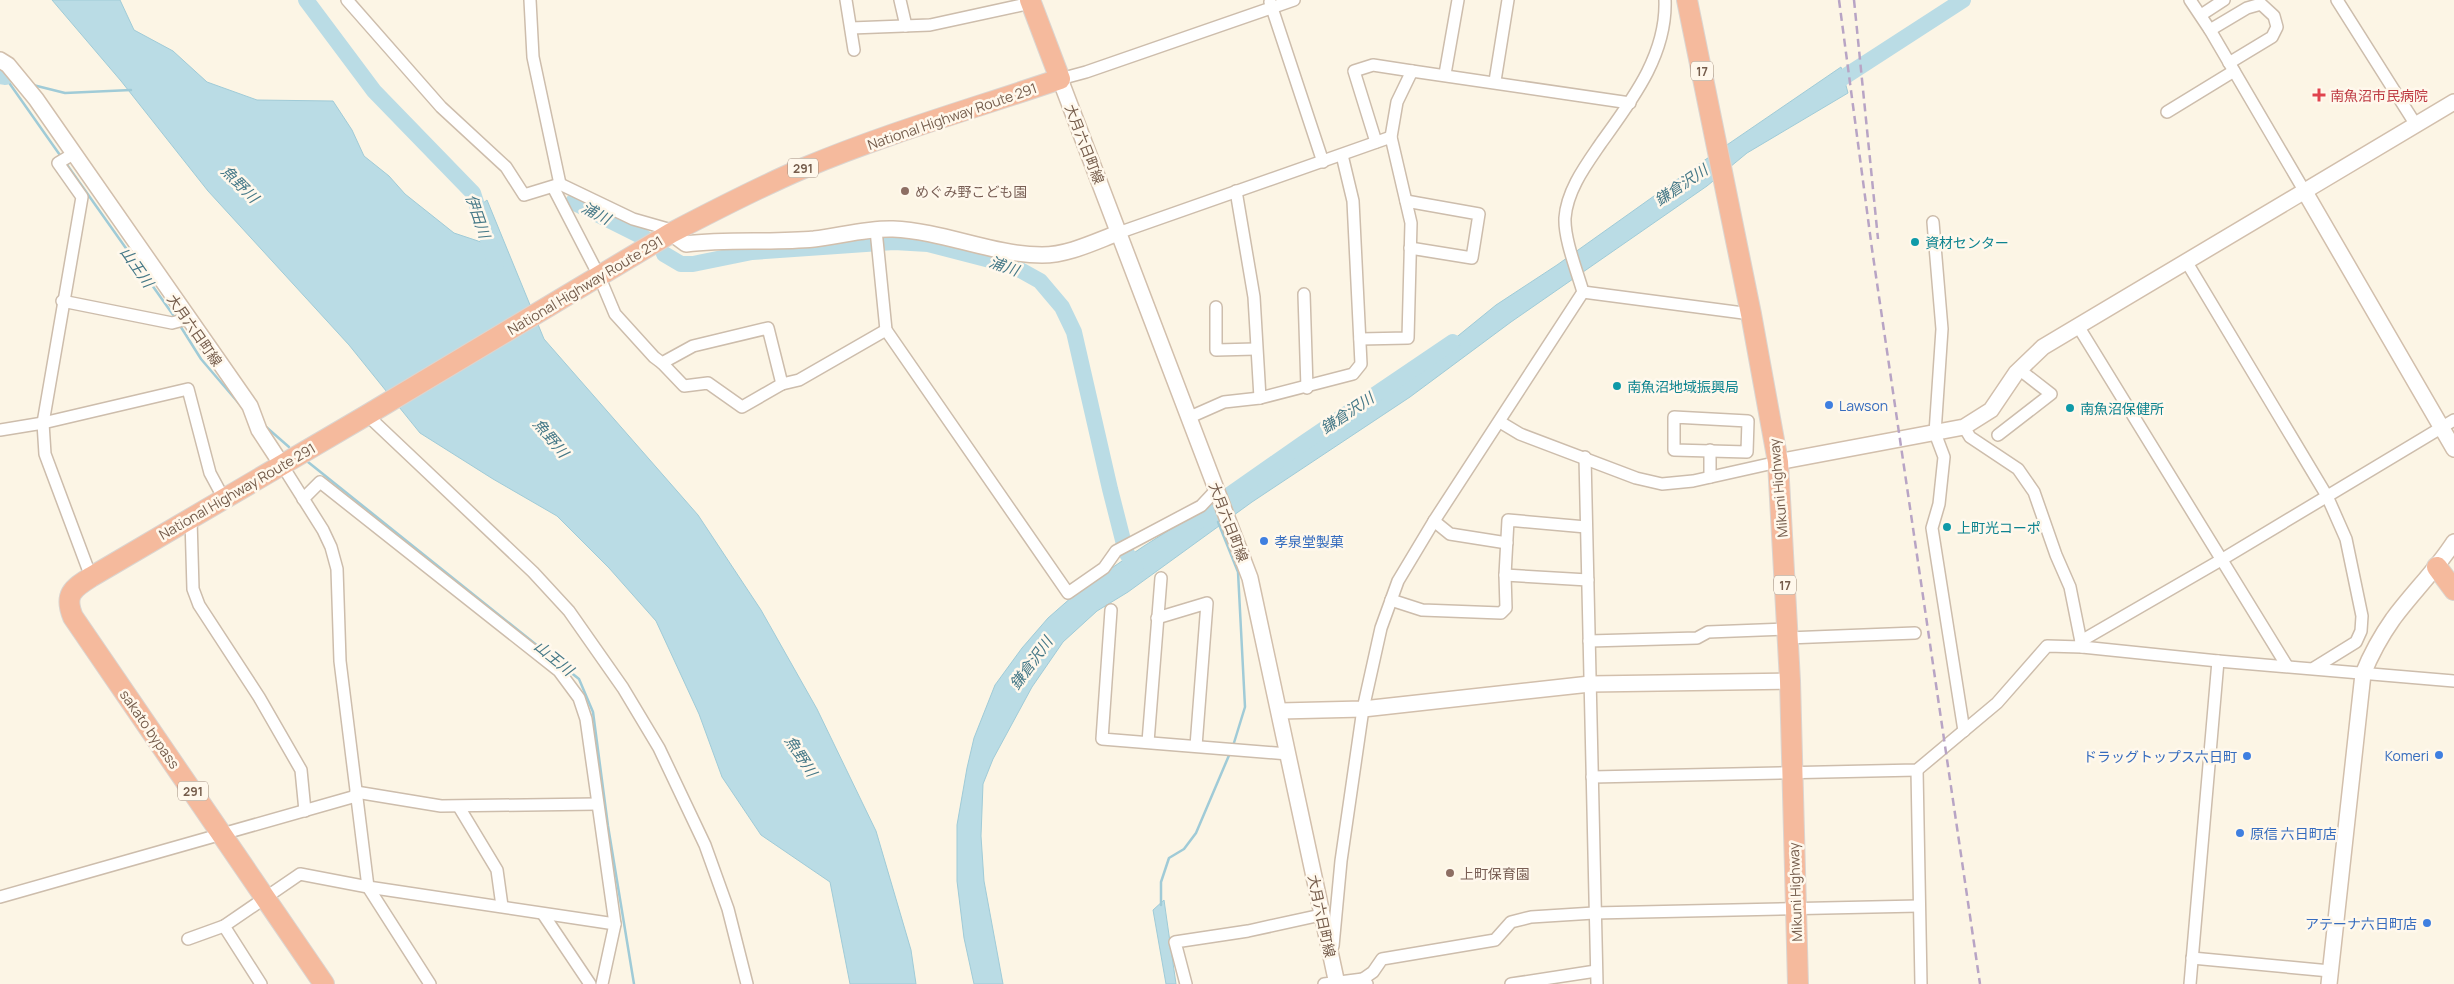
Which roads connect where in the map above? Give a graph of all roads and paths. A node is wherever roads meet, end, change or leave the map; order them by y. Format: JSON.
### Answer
{"nodes":[{"id":1,"x":347,"y":0,"type":"edge"},
{"id":2,"x":530,"y":0,"type":"edge"},
{"id":3,"x":846,"y":0,"type":"edge"},
{"id":4,"x":900,"y":0,"type":"edge"},
{"id":5,"x":1294,"y":0,"type":"edge"},
{"id":6,"x":1458,"y":0,"type":"edge"},
{"id":7,"x":1508,"y":0,"type":"edge"},
{"id":8,"x":1666,"y":0,"type":"edge"},
{"id":9,"x":1687,"y":0,"type":"edge"},
{"id":10,"x":2190,"y":0,"type":"edge"},
{"id":11,"x":2224,"y":0,"type":"edge"},
{"id":12,"x":2337,"y":0,"type":"edge"},
{"id":13,"x":1030,"y":2,"type":"edge"},
{"id":14,"x":1271,"y":4,"type":"edge"},
{"id":15,"x":2200,"y":15,"type":"junction"},
{"id":16,"x":906,"y":26,"type":"junction"},
{"id":17,"x":852,"y":28,"type":"junction"},
{"id":18,"x":2210,"y":30,"type":"junction"},
{"id":19,"x":854,"y":50,"type":"dead end"},
{"id":20,"x":4,"y":63,"type":"edge"},
{"id":21,"x":2232,"y":67,"type":"junction"},
{"id":22,"x":1412,"y":70,"type":"junction"},
{"id":23,"x":1444,"y":74,"type":"junction"},
{"id":24,"x":1060,"y":79,"type":"junction"},
{"id":25,"x":1495,"y":81,"type":"junction"},
{"id":26,"x":2454,"y":102,"type":"edge"},
{"id":27,"x":1630,"y":103,"type":"junction"},
{"id":28,"x":2167,"y":112,"type":"dead end"},
{"id":29,"x":2416,"y":125,"type":"junction"},
{"id":30,"x":1392,"y":137,"type":"junction"},
{"id":31,"x":1376,"y":142,"type":"junction"},
{"id":32,"x":73,"y":154,"type":"junction"},
{"id":33,"x":1342,"y":155,"type":"junction"},
{"id":34,"x":1323,"y":162,"type":"junction"},
{"id":35,"x":556,"y":185,"type":"junction"},
{"id":36,"x":1236,"y":191,"type":"junction"},
{"id":37,"x":2305,"y":192,"type":"junction"},
{"id":38,"x":1406,"y":201,"type":"junction"},
{"id":39,"x":1933,"y":222,"type":"dead end"},
{"id":40,"x":876,"y":230,"type":"junction"},
{"id":41,"x":671,"y":233,"type":"junction"},
{"id":42,"x":1118,"y":233,"type":"junction"},
{"id":43,"x":1410,"y":248,"type":"junction"},
{"id":44,"x":2186,"y":261,"type":"junction"},
{"id":45,"x":595,"y":268,"type":"dead end"},
{"id":46,"x":602,"y":283,"type":"dead end"},
{"id":47,"x":1583,"y":292,"type":"junction"},
{"id":48,"x":1304,"y":294,"type":"dead end"},
{"id":49,"x":62,"y":301,"type":"junction"},
{"id":50,"x":1216,"y":307,"type":"dead end"},
{"id":51,"x":1752,"y":314,"type":"junction"},
{"id":52,"x":187,"y":319,"type":"junction"},
{"id":53,"x":2078,"y":326,"type":"junction"},
{"id":54,"x":886,"y":330,"type":"junction"},
{"id":55,"x":1360,"y":339,"type":"junction"},
{"id":56,"x":1256,"y":349,"type":"junction"},
{"id":57,"x":662,"y":363,"type":"junction"},
{"id":58,"x":2020,"y":370,"type":"junction"},
{"id":59,"x":782,"y":384,"type":"junction"},
{"id":60,"x":1307,"y":388,"type":"junction"},
{"id":61,"x":1260,"y":398,"type":"junction"},
{"id":62,"x":370,"y":414,"type":"junction"},
{"id":63,"x":1190,"y":417,"type":"junction"},
{"id":64,"x":1500,"y":422,"type":"junction"},
{"id":65,"x":43,"y":423,"type":"junction"},
{"id":66,"x":2448,"y":423,"type":"edge"},
{"id":67,"x":1964,"y":427,"type":"junction"},
{"id":68,"x":0,"y":430,"type":"edge"},
{"id":69,"x":1936,"y":433,"type":"junction"},
{"id":70,"x":1998,"y":435,"type":"dead end"},
{"id":71,"x":2454,"y":449,"type":"edge"},
{"id":72,"x":1710,"y":450,"type":"junction"},
{"id":73,"x":1585,"y":457,"type":"junction"},
{"id":74,"x":1778,"y":462,"type":"junction"},
{"id":75,"x":282,"y":465,"type":"junction"},
{"id":76,"x":1710,"y":477,"type":"junction"},
{"id":77,"x":1217,"y":489,"type":"junction"},
{"id":78,"x":2327,"y":496,"type":"junction"},
{"id":79,"x":224,"y":499,"type":"junction"},
{"id":80,"x":303,"y":499,"type":"junction"},
{"id":81,"x":191,"y":519,"type":"junction"},
{"id":82,"x":1434,"y":521,"type":"junction"},
{"id":83,"x":1586,"y":527,"type":"junction"},
{"id":84,"x":2454,"y":542,"type":"edge"},
{"id":85,"x":1507,"y":543,"type":"junction"},
{"id":86,"x":2221,"y":560,"type":"junction"},
{"id":87,"x":2437,"y":567,"type":"junction"},
{"id":88,"x":1505,"y":575,"type":"junction"},
{"id":89,"x":91,"y":577,"type":"junction"},
{"id":90,"x":1161,"y":578,"type":"dead end"},
{"id":91,"x":1588,"y":580,"type":"junction"},
{"id":92,"x":2454,"y":590,"type":"edge"},
{"id":93,"x":69,"y":596,"type":"joint"},
{"id":94,"x":1391,"y":600,"type":"junction"},
{"id":95,"x":1111,"y":610,"type":"dead end"},
{"id":96,"x":1157,"y":618,"type":"junction"},
{"id":97,"x":1915,"y":633,"type":"dead end"},
{"id":98,"x":1787,"y":634,"type":"junction"},
{"id":99,"x":1589,"y":641,"type":"junction"},
{"id":100,"x":2082,"y":644,"type":"junction"},
{"id":101,"x":2218,"y":661,"type":"junction"},
{"id":102,"x":2287,"y":666,"type":"junction"},
{"id":103,"x":2314,"y":668,"type":"junction"},
{"id":104,"x":2363,"y":674,"type":"junction"},
{"id":105,"x":1790,"y":681,"type":"junction"},
{"id":106,"x":2454,"y":681,"type":"edge"},
{"id":107,"x":1590,"y":684,"type":"junction"},
{"id":108,"x":1363,"y":709,"type":"junction"},
{"id":109,"x":1280,"y":711,"type":"junction"},
{"id":110,"x":1964,"y":731,"type":"junction"},
{"id":111,"x":1148,"y":742,"type":"junction"},
{"id":112,"x":1196,"y":746,"type":"junction"},
{"id":113,"x":1288,"y":754,"type":"junction"},
{"id":114,"x":1917,"y":770,"type":"junction"},
{"id":115,"x":1791,"y":773,"type":"junction"},
{"id":116,"x":1592,"y":777,"type":"junction"},
{"id":117,"x":356,"y":794,"type":"junction"},
{"id":118,"x":598,"y":804,"type":"junction"},
{"id":119,"x":459,"y":807,"type":"junction"},
{"id":120,"x":305,"y":810,"type":"junction"},
{"id":121,"x":222,"y":834,"type":"junction"},
{"id":122,"x":368,"y":887,"type":"junction"},
{"id":123,"x":0,"y":897,"type":"edge"},
{"id":124,"x":266,"y":898,"type":"junction"},
{"id":125,"x":502,"y":906,"type":"junction"},
{"id":126,"x":1919,"y":906,"type":"junction"},
{"id":127,"x":1796,"y":910,"type":"junction"},
{"id":128,"x":1594,"y":913,"type":"junction"},
{"id":129,"x":543,"y":914,"type":"junction"},
{"id":130,"x":1321,"y":916,"type":"junction"},
{"id":131,"x":615,"y":924,"type":"junction"},
{"id":132,"x":224,"y":926,"type":"junction"},
{"id":133,"x":188,"y":939,"type":"dead end"},
{"id":134,"x":2192,"y":958,"type":"junction"},
{"id":135,"x":1332,"y":963,"type":"junction"},
{"id":136,"x":1596,"y":971,"type":"junction"},
{"id":137,"x":2330,"y":978,"type":"edge"},
{"id":138,"x":1365,"y":981,"type":"edge"},
{"id":139,"x":1332,"y":983,"type":"edge"},
{"id":140,"x":261,"y":984,"type":"edge"},
{"id":141,"x":324,"y":984,"type":"edge"},
{"id":142,"x":430,"y":984,"type":"edge"},
{"id":143,"x":590,"y":984,"type":"edge"},
{"id":144,"x":602,"y":984,"type":"edge"},
{"id":145,"x":747,"y":984,"type":"edge"},
{"id":146,"x":1186,"y":984,"type":"edge"},
{"id":147,"x":1510,"y":984,"type":"edge"},
{"id":148,"x":1597,"y":984,"type":"edge"},
{"id":149,"x":1798,"y":984,"type":"edge"},
{"id":150,"x":1921,"y":984,"type":"edge"},
{"id":151,"x":2190,"y":984,"type":"edge"}],
"edges":[{"from":1,"to":35,"type":"street"},
{"from":2,"to":35,"type":"street"},
{"from":3,"to":17,"type":"street"},
{"from":4,"to":16,"type":"street"},
{"from":5,"to":14,"type":"street"},
{"from":6,"to":23,"type":"street"},
{"from":7,"to":25,"type":"street"},
{"from":8,"to":27,"type":"street"},
{"from":9,"to":51,"type":"highway","name":"Mikuni Highway","number":"17"},
{"from":10,"to":15,"type":"street"},
{"from":11,"to":15,"type":"street"},
{"from":12,"to":29,"type":"street"},
{"from":13,"to":16,"type":"street"},
{"from":13,"to":24,"type":"highway"},
{"from":14,"to":24,"type":"street"},
{"from":14,"to":34,"type":"street"},
{"from":15,"to":18,"type":"street"},
{"from":16,"to":17,"type":"street"},
{"from":17,"to":19,"type":"street"},
{"from":18,"to":21,"type":"street"},
{"from":18,"to":21,"type":"street"},
{"from":20,"to":32,"type":"street","name":"大月六日町線"},
{"from":21,"to":28,"type":"street"},
{"from":21,"to":37,"type":"street"},
{"from":22,"to":23,"type":"street"},
{"from":22,"to":30,"type":"street"},
{"from":22,"to":31,"type":"street"},
{"from":23,"to":25,"type":"street"},
{"from":24,"to":41,"type":"highway","name":"National Highway Route 291","number":"291"},
{"from":24,"to":42,"type":"street","name":"大月六日町線"},
{"from":25,"to":27,"type":"street"},
{"from":26,"to":29,"type":"street"},
{"from":27,"to":47,"type":"street"},
{"from":29,"to":37,"type":"street"},
{"from":30,"to":31,"type":"street"},
{"from":30,"to":38,"type":"street"},
{"from":31,"to":33,"type":"street"},
{"from":32,"to":49,"type":"street"},
{"from":32,"to":52,"type":"street","name":"大月六日町線"},
{"from":33,"to":34,"type":"street"},
{"from":33,"to":55,"type":"street"},
{"from":34,"to":36,"type":"street"},
{"from":35,"to":41,"type":"street"},
{"from":35,"to":45,"type":"street"},
{"from":36,"to":42,"type":"street"},
{"from":36,"to":56,"type":"street"},
{"from":37,"to":44,"type":"street"},
{"from":37,"to":66,"type":"street"},
{"from":38,"to":43,"type":"street"},
{"from":38,"to":43,"type":"street"},
{"from":39,"to":69,"type":"street"},
{"from":40,"to":41,"type":"street"},
{"from":40,"to":42,"type":"street"},
{"from":40,"to":54,"type":"street"},
{"from":41,"to":62,"type":"highway","name":"National Highway Route 291","number":"291"},
{"from":42,"to":63,"type":"street","name":"大月六日町線"},
{"from":43,"to":55,"type":"street"},
{"from":44,"to":53,"type":"street"},
{"from":44,"to":78,"type":"street"},
{"from":46,"to":57,"type":"street"},
{"from":47,"to":51,"type":"street"},
{"from":47,"to":64,"type":"street"},
{"from":48,"to":60,"type":"street"},
{"from":49,"to":52,"type":"street"},
{"from":49,"to":65,"type":"street"},
{"from":50,"to":56,"type":"street"},
{"from":51,"to":74,"type":"highway","name":"Mikuni Highway","number":"17"},
{"from":52,"to":75,"type":"street","name":"大月六日町線"},
{"from":53,"to":58,"type":"street"},
{"from":53,"to":86,"type":"street"},
{"from":54,"to":59,"type":"street"},
{"from":54,"to":77,"type":"street"},
{"from":55,"to":60,"type":"street"},
{"from":56,"to":61,"type":"street"},
{"from":57,"to":59,"type":"street"},
{"from":57,"to":59,"type":"street"},
{"from":58,"to":67,"type":"street"},
{"from":58,"to":70,"type":"street"},
{"from":60,"to":61,"type":"street"},
{"from":61,"to":63,"type":"street"},
{"from":62,"to":75,"type":"highway","name":"National Highway Route 291","number":"291"},
{"from":62,"to":145,"type":"street"},
{"from":63,"to":77,"type":"street","name":"大月六日町線"},
{"from":64,"to":73,"type":"street"},
{"from":64,"to":82,"type":"street"},
{"from":65,"to":68,"type":"street"},
{"from":65,"to":79,"type":"street"},
{"from":65,"to":89,"type":"street"},
{"from":66,"to":71,"type":"street"},
{"from":66,"to":78,"type":"street"},
{"from":67,"to":69,"type":"street"},
{"from":67,"to":100,"type":"street"},
{"from":69,"to":74,"type":"street"},
{"from":69,"to":110,"type":"street"},
{"from":72,"to":72,"type":"street"},
{"from":72,"to":76,"type":"street"},
{"from":73,"to":76,"type":"street"},
{"from":73,"to":83,"type":"street"},
{"from":74,"to":76,"type":"street"},
{"from":74,"to":98,"type":"highway","name":"Mikuni Highway","number":"17"},
{"from":75,"to":79,"type":"highway","name":"National Highway Route 291","number":"291"},
{"from":75,"to":80,"type":"street"},
{"from":77,"to":109,"type":"street","name":"大月六日町線"},
{"from":78,"to":86,"type":"street"},
{"from":78,"to":103,"type":"street"},
{"from":79,"to":81,"type":"highway","name":"National Highway Route 291","number":"291"},
{"from":80,"to":117,"type":"street"},
{"from":80,"to":118,"type":"street"},
{"from":81,"to":89,"type":"highway","name":"National Highway Route 291","number":"291"},
{"from":81,"to":120,"type":"street"},
{"from":82,"to":85,"type":"street"},
{"from":82,"to":94,"type":"street"},
{"from":83,"to":85,"type":"street"},
{"from":83,"to":91,"type":"street"},
{"from":84,"to":87,"type":"street"},
{"from":85,"to":88,"type":"street"},
{"from":86,"to":100,"type":"street"},
{"from":86,"to":102,"type":"street"},
{"from":87,"to":92,"type":"highway"},
{"from":87,"to":104,"type":"street"},
{"from":88,"to":91,"type":"street"},
{"from":88,"to":94,"type":"street"},
{"from":89,"to":93,"type":"highway","name":"National Highway Route 291","number":"291"},
{"from":90,"to":96,"type":"street"},
{"from":91,"to":99,"type":"street"},
{"from":93,"to":121,"type":"highway","name":"sakato bypass","number":"291"},
{"from":94,"to":108,"type":"street"},
{"from":95,"to":111,"type":"street"},
{"from":96,"to":111,"type":"street"},
{"from":96,"to":112,"type":"street"},
{"from":97,"to":98,"type":"street"},
{"from":98,"to":99,"type":"street"},
{"from":98,"to":105,"type":"highway","name":"Mikuni Highway","number":"17"},
{"from":99,"to":107,"type":"street"},
{"from":100,"to":101,"type":"street"},
{"from":100,"to":110,"type":"street"},
{"from":101,"to":102,"type":"street"},
{"from":101,"to":134,"type":"street"},
{"from":102,"to":103,"type":"street"},
{"from":103,"to":104,"type":"street"},
{"from":104,"to":106,"type":"street"},
{"from":104,"to":137,"type":"street"},
{"from":105,"to":107,"type":"street"},
{"from":105,"to":115,"type":"highway","name":"Mikuni Highway","number":"17"},
{"from":107,"to":108,"type":"street"},
{"from":107,"to":116,"type":"street"},
{"from":108,"to":109,"type":"street"},
{"from":108,"to":135,"type":"street"},
{"from":109,"to":113,"type":"street","name":"大月六日町線"},
{"from":110,"to":114,"type":"street"},
{"from":111,"to":112,"type":"street"},
{"from":112,"to":113,"type":"street"},
{"from":113,"to":130,"type":"street","name":"大月六日町線"},
{"from":114,"to":115,"type":"street"},
{"from":114,"to":126,"type":"street"},
{"from":115,"to":116,"type":"street"},
{"from":115,"to":127,"type":"highway","name":"Mikuni Highway","number":"17"},
{"from":116,"to":128,"type":"street"},
{"from":117,"to":119,"type":"street"},
{"from":117,"to":120,"type":"street"},
{"from":117,"to":122,"type":"street"},
{"from":118,"to":119,"type":"street"},
{"from":118,"to":131,"type":"street"},
{"from":119,"to":125,"type":"street"},
{"from":120,"to":121,"type":"street"},
{"from":121,"to":123,"type":"street"},
{"from":121,"to":124,"type":"highway","name":"sakato bypass","number":"291"},
{"from":122,"to":124,"type":"street"},
{"from":122,"to":125,"type":"street"},
{"from":122,"to":142,"type":"street"},
{"from":124,"to":132,"type":"street"},
{"from":124,"to":141,"type":"highway","name":"sakato bypass","number":"291"},
{"from":125,"to":129,"type":"street"},
{"from":126,"to":127,"type":"street"},
{"from":126,"to":150,"type":"street"},
{"from":127,"to":128,"type":"street"},
{"from":127,"to":149,"type":"highway","name":"Mikuni Highway","number":"17"},
{"from":128,"to":136,"type":"street"},
{"from":128,"to":138,"type":"street"},
{"from":129,"to":131,"type":"street"},
{"from":129,"to":143,"type":"street"},
{"from":130,"to":135,"type":"street","name":"大月六日町線"},
{"from":130,"to":146,"type":"street"},
{"from":131,"to":144,"type":"street"},
{"from":132,"to":133,"type":"street"},
{"from":132,"to":140,"type":"street"},
{"from":134,"to":137,"type":"street"},
{"from":134,"to":151,"type":"street"},
{"from":135,"to":139,"type":"street","name":"大月六日町線"},
{"from":136,"to":147,"type":"street"},
{"from":136,"to":148,"type":"street"},
{"from":138,"to":139,"type":"street"}]}
